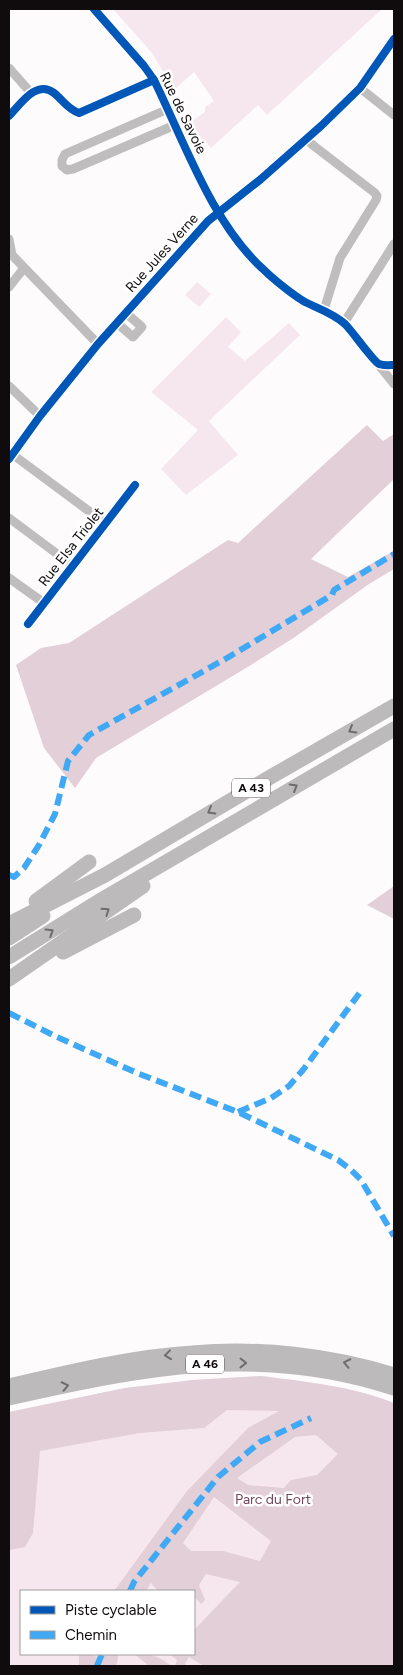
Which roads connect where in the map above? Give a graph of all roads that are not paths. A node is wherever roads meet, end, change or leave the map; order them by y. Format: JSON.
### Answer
{"nodes":[{"id":1,"x":94,"y":9,"type":"edge"},
{"id":2,"x":394,"y":39,"type":"edge"},
{"id":3,"x":9,"y":68,"type":"edge"},
{"id":4,"x":154,"y":80,"type":"junction"},
{"id":5,"x":360,"y":88,"type":"junction"},
{"id":6,"x":31,"y":93,"type":"junction"},
{"id":7,"x":168,"y":108,"type":"junction"},
{"id":8,"x":394,"y":115,"type":"edge"},
{"id":9,"x":9,"y":116,"type":"edge"},
{"id":10,"x":175,"y":125,"type":"junction"},
{"id":11,"x":306,"y":139,"type":"junction"},
{"id":12,"x":218,"y":212,"type":"junction"},
{"id":13,"x":9,"y":238,"type":"edge"},
{"id":14,"x":394,"y":244,"type":"edge"},
{"id":15,"x":24,"y":268,"type":"junction"},
{"id":16,"x":9,"y":287,"type":"edge"},
{"id":17,"x":324,"y":310,"type":"junction"},
{"id":18,"x":126,"y":313,"type":"junction"},
{"id":19,"x":117,"y":323,"type":"junction"},
{"id":20,"x":344,"y":323,"type":"junction"},
{"id":21,"x":98,"y":344,"type":"junction"},
{"id":22,"x":378,"y":364,"type":"junction"},
{"id":23,"x":394,"y":365,"type":"edge"},
{"id":24,"x":394,"y":384,"type":"edge"},
{"id":25,"x":9,"y":386,"type":"edge"},
{"id":26,"x":40,"y":416,"type":"junction"},
{"id":27,"x":10,"y":456,"type":"edge"},
{"id":28,"x":135,"y":486,"type":"dead end"},
{"id":29,"x":9,"y":518,"type":"edge"},
{"id":30,"x":105,"y":524,"type":"junction"},
{"id":31,"x":72,"y":566,"type":"junction"},
{"id":32,"x":9,"y":578,"type":"edge"},
{"id":33,"x":44,"y":603,"type":"junction"},
{"id":34,"x":28,"y":624,"type":"dead end"},
{"id":35,"x":394,"y":706,"type":"edge"},
{"id":36,"x":394,"y":729,"type":"edge"},
{"id":37,"x":237,"y":821,"type":"junction"},
{"id":38,"x":89,"y":862,"type":"dead end"},
{"id":39,"x":105,"y":875,"type":"junction"},
{"id":40,"x":134,"y":915,"type":"dead end"},
{"id":41,"x":9,"y":923,"type":"edge"},
{"id":42,"x":9,"y":938,"type":"edge"},
{"id":43,"x":9,"y":957,"type":"edge"},
{"id":44,"x":9,"y":980,"type":"edge"},
{"id":45,"x":394,"y":1375,"type":"edge"},
{"id":46,"x":9,"y":1385,"type":"edge"},
{"id":47,"x":394,"y":1388,"type":"edge"},
{"id":48,"x":9,"y":1398,"type":"edge"}],
"edges":[{"from":1,"to":4,"type":"street","name":"Rue de Savoie"},
{"from":2,"to":5,"type":"street","name":"Rue Jules Verne"},
{"from":3,"to":6,"type":"street"},
{"from":4,"to":6,"type":"street"},
{"from":4,"to":7,"type":"street","name":"Rue de Savoie"},
{"from":5,"to":8,"type":"street"},
{"from":5,"to":11,"type":"street","name":"Rue Jules Verne"},
{"from":6,"to":9,"type":"street"},
{"from":7,"to":10,"type":"street","name":"Rue de Savoie"},
{"from":7,"to":10,"type":"street"},
{"from":10,"to":12,"type":"street","name":"Rue de Savoie"},
{"from":11,"to":12,"type":"street","name":"Rue Jules Verne"},
{"from":11,"to":17,"type":"street"},
{"from":12,"to":17,"type":"street","name":"Rue de Savoie"},
{"from":12,"to":18,"type":"street","name":"Rue Jules Verne"},
{"from":13,"to":15,"type":"street"},
{"from":14,"to":20,"type":"street"},
{"from":15,"to":16,"type":"street"},
{"from":15,"to":21,"type":"street"},
{"from":17,"to":20,"type":"street","name":"Rue de Savoie"},
{"from":18,"to":19,"type":"street","name":"Rue Jules Verne"},
{"from":18,"to":19,"type":"street"},
{"from":19,"to":21,"type":"street","name":"Rue Jules Verne"},
{"from":20,"to":22,"type":"street","name":"Rue de Savoie"},
{"from":21,"to":26,"type":"street","name":"Rue Jules Verne"},
{"from":22,"to":23,"type":"street"},
{"from":22,"to":24,"type":"street","name":"Rue de Savoie"},
{"from":25,"to":26,"type":"street"},
{"from":26,"to":27,"type":"street","name":"Rue Jules Verne"},
{"from":27,"to":30,"type":"street"},
{"from":28,"to":30,"type":"street","name":"Rue Elsa Triolet"},
{"from":29,"to":31,"type":"street"},
{"from":30,"to":31,"type":"street","name":"Rue Elsa Triolet"},
{"from":31,"to":33,"type":"street","name":"Rue Elsa Triolet"},
{"from":32,"to":33,"type":"street"},
{"from":33,"to":34,"type":"street","name":"Rue Elsa Triolet"},
{"from":35,"to":39,"type":"highway","number":"A 43","one_way":true},
{"from":37,"to":36,"type":"highway","number":"A 43","one_way":true},
{"from":43,"to":37,"type":"highway","number":"A 43","one_way":true},
{"from":44,"to":37,"type":"highway","one_way":true},
{"from":38,"to":41,"type":"highway"},
{"from":39,"to":41,"type":"highway"},
{"from":39,"to":42,"type":"highway","number":"A 43"},
{"from":40,"to":44,"type":"highway"},
{"from":45,"to":46,"type":"highway","number":"A 46","one_way":true},
{"from":48,"to":47,"type":"highway","number":"A 46","one_way":true}]}
